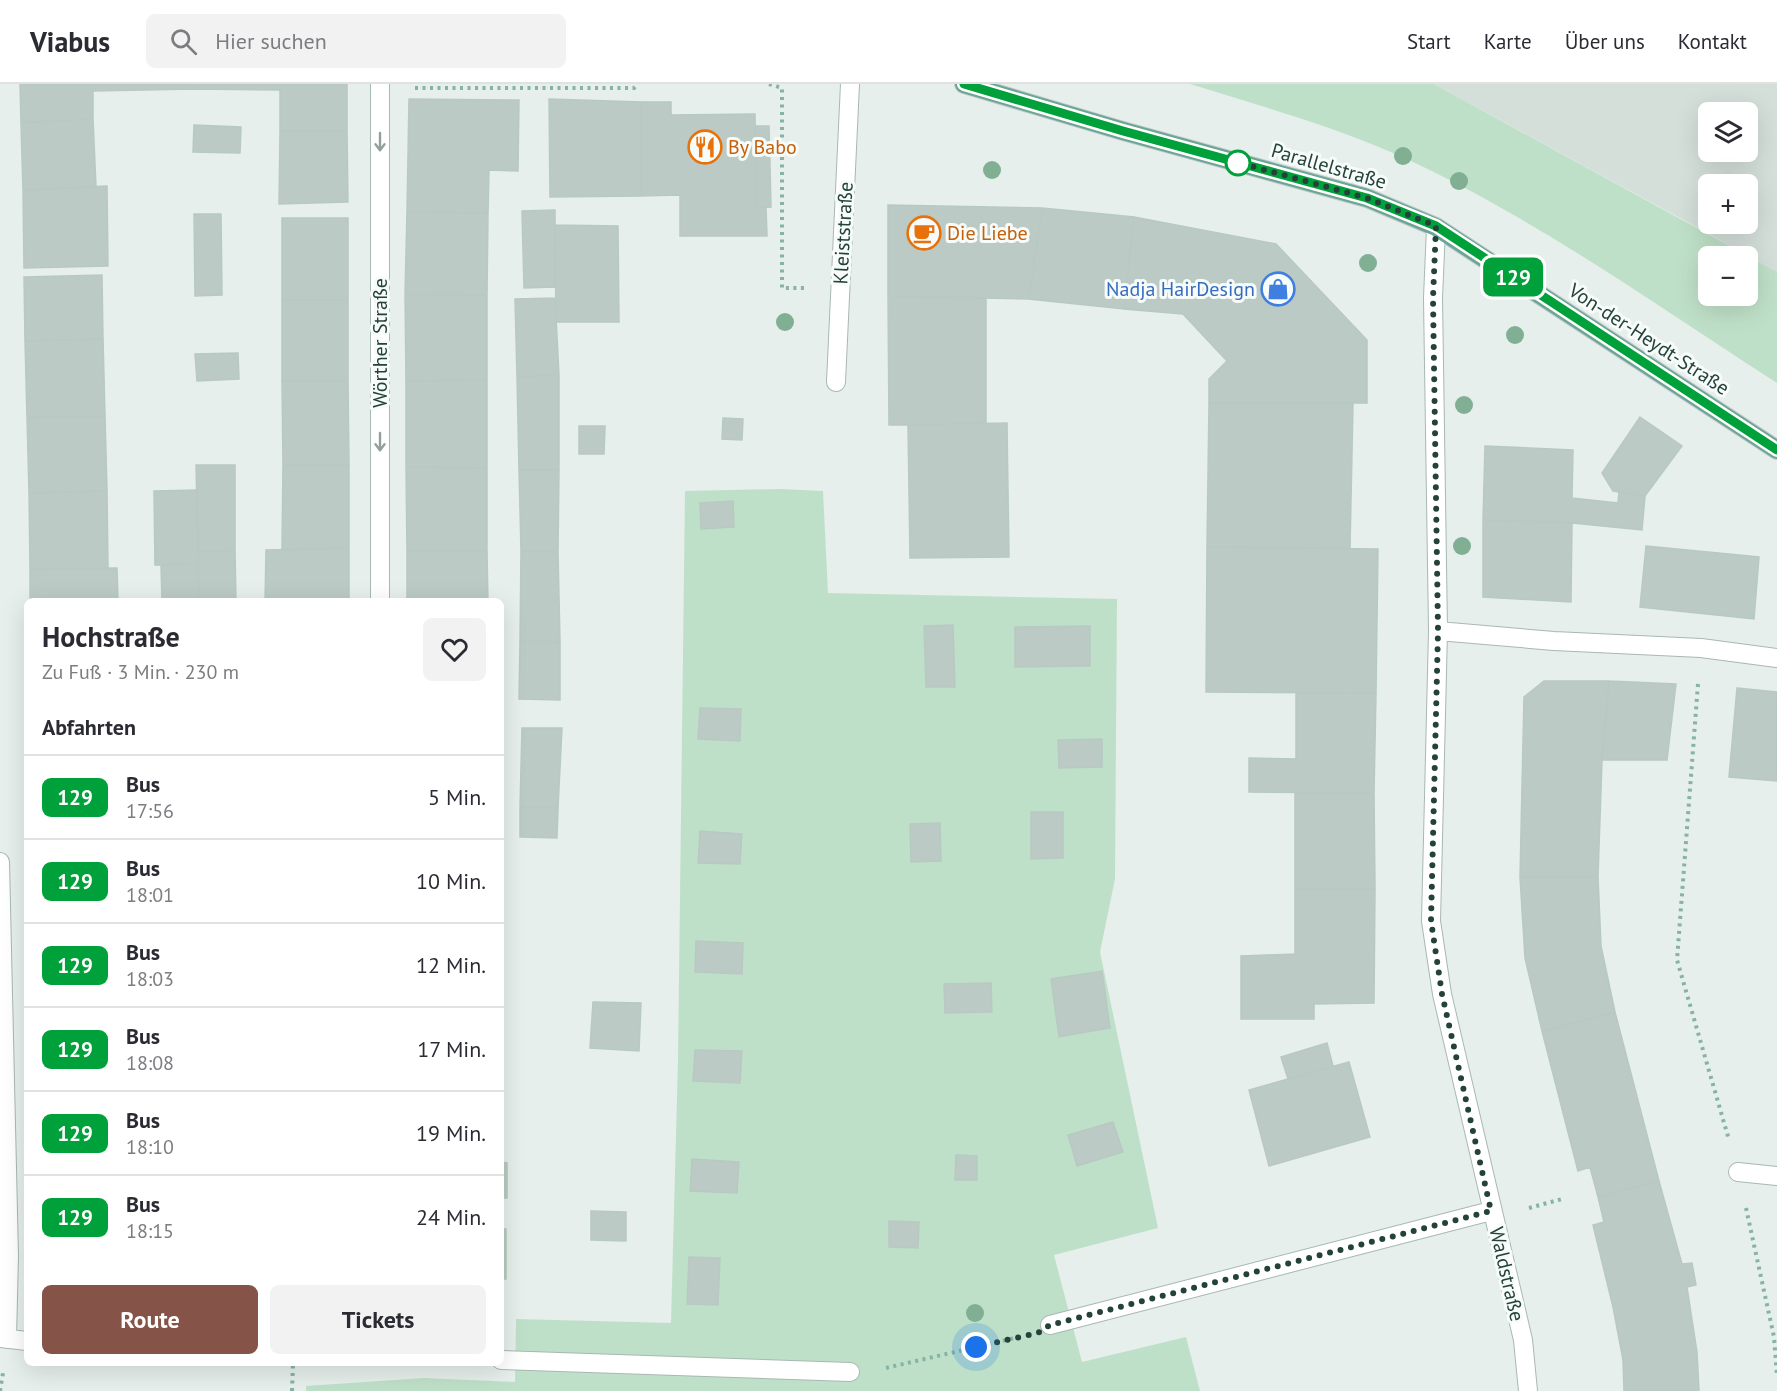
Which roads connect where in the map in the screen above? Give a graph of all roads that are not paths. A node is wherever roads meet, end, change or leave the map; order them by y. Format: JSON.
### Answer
{"nodes":[{"id":1,"x":380,"y":84,"type":"edge"},
{"id":2,"x":850,"y":84,"type":"edge"},
{"id":3,"x":964,"y":84,"type":"edge"},
{"id":4,"x":1436,"y":226,"type":"junction"},
{"id":5,"x":837,"y":382,"type":"dead end"},
{"id":6,"x":1777,"y":450,"type":"edge"},
{"id":7,"x":380,"y":598,"type":"edge"},
{"id":8,"x":1438,"y":631,"type":"junction"},
{"id":9,"x":1777,"y":658,"type":"edge"},
{"id":10,"x":0,"y":862,"type":"edge"},
{"id":11,"x":1738,"y":1172,"type":"road end"},
{"id":12,"x":1777,"y":1176,"type":"edge"},
{"id":13,"x":1491,"y":1211,"type":"junction"},
{"id":14,"x":1050,"y":1325,"type":"road end"},
{"id":15,"x":4,"y":1339,"type":"edge"},
{"id":16,"x":24,"y":1341,"type":"edge"},
{"id":17,"x":504,"y":1360,"type":"edge"},
{"id":18,"x":850,"y":1372,"type":"road end"},
{"id":19,"x":1528,"y":1391,"type":"edge"}],
"edges":[{"from":1,"to":7,"type":"street","name":"Wörther Straße","one_way":true},
{"from":2,"to":5,"type":"street","name":"Kleiststraße"},
{"from":3,"to":4,"type":"main road","name":"Parallelstraße"},
{"from":4,"to":6,"type":"main road","name":"Von-der-Heydt-Straße"},
{"from":4,"to":8,"type":"street","name":"Waldstraße"},
{"from":8,"to":9,"type":"street"},
{"from":8,"to":13,"type":"street","name":"Waldstraße"},
{"from":10,"to":15,"type":"street"},
{"from":11,"to":12,"type":"street"},
{"from":13,"to":14,"type":"street"},
{"from":13,"to":19,"type":"street","name":"Waldstraße"},
{"from":15,"to":16,"type":"street"},
{"from":17,"to":18,"type":"street"}]}
